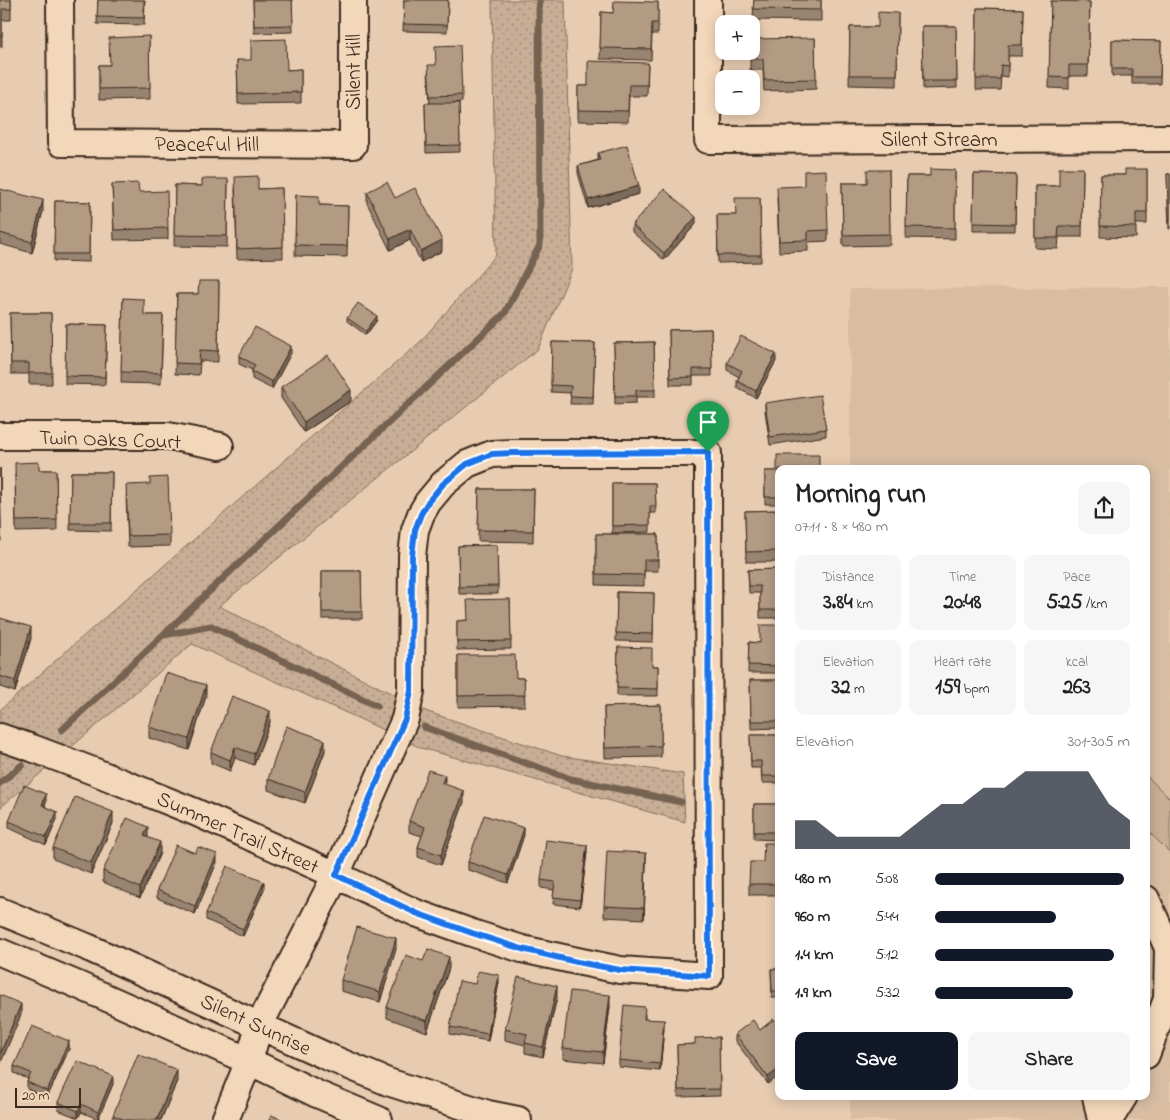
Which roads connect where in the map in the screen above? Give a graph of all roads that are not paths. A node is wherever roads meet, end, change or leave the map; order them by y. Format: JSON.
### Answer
{"nodes":[{"id":1,"x":60,"y":0,"type":"edge"},
{"id":2,"x":353,"y":0,"type":"edge"},
{"id":3,"x":708,"y":0,"type":"edge"},
{"id":4,"x":1170,"y":138,"type":"edge"},
{"id":5,"x":354,"y":145,"type":"joint"},
{"id":6,"x":0,"y":436,"type":"edge"},
{"id":7,"x":220,"y":446,"type":"dead end"},
{"id":8,"x":0,"y":737,"type":"edge"},
{"id":9,"x":336,"y":875,"type":"junction"},
{"id":10,"x":1150,"y":908,"type":"edge"},
{"id":11,"x":0,"y":911,"type":"edge"},
{"id":12,"x":0,"y":952,"type":"edge"},
{"id":13,"x":259,"y":1026,"type":"junction"},
{"id":14,"x":1150,"y":1044,"type":"edge"},
{"id":15,"x":249,"y":1062,"type":"junction"},
{"id":16,"x":1097,"y":1100,"type":"edge"},
{"id":17,"x":1122,"y":1100,"type":"edge"},
{"id":18,"x":225,"y":1120,"type":"edge"},
{"id":19,"x":380,"y":1120,"type":"edge"},
{"id":20,"x":518,"y":1120,"type":"edge"},
{"id":21,"x":1102,"y":1120,"type":"edge"},
{"id":22,"x":1109,"y":1120,"type":"edge"}],
"edges":[{"from":1,"to":5,"type":"street","name":"Peaceful Hill"},
{"from":2,"to":5,"type":"street","name":"Silent Hill"},
{"from":3,"to":4,"type":"street","name":"Silent Stream"},
{"from":6,"to":7,"type":"street","name":"Twin Oaks Court"},
{"from":8,"to":9,"type":"street","name":"Summer Trail Street"},
{"from":9,"to":9,"type":"street","name":"Summer Trail Street"},
{"from":9,"to":13,"type":"street"},
{"from":10,"to":14,"type":"street"},
{"from":11,"to":13,"type":"street","name":"Silent Sunrise"},
{"from":12,"to":15,"type":"street","name":"Silent Sunrise"},
{"from":13,"to":15,"type":"street"},
{"from":13,"to":20,"type":"street","name":"Silent Sunrise"},
{"from":15,"to":18,"type":"street"},
{"from":15,"to":19,"type":"street","name":"Silent Sunrise"},
{"from":16,"to":21,"type":"street"},
{"from":17,"to":22,"type":"street"}]}
